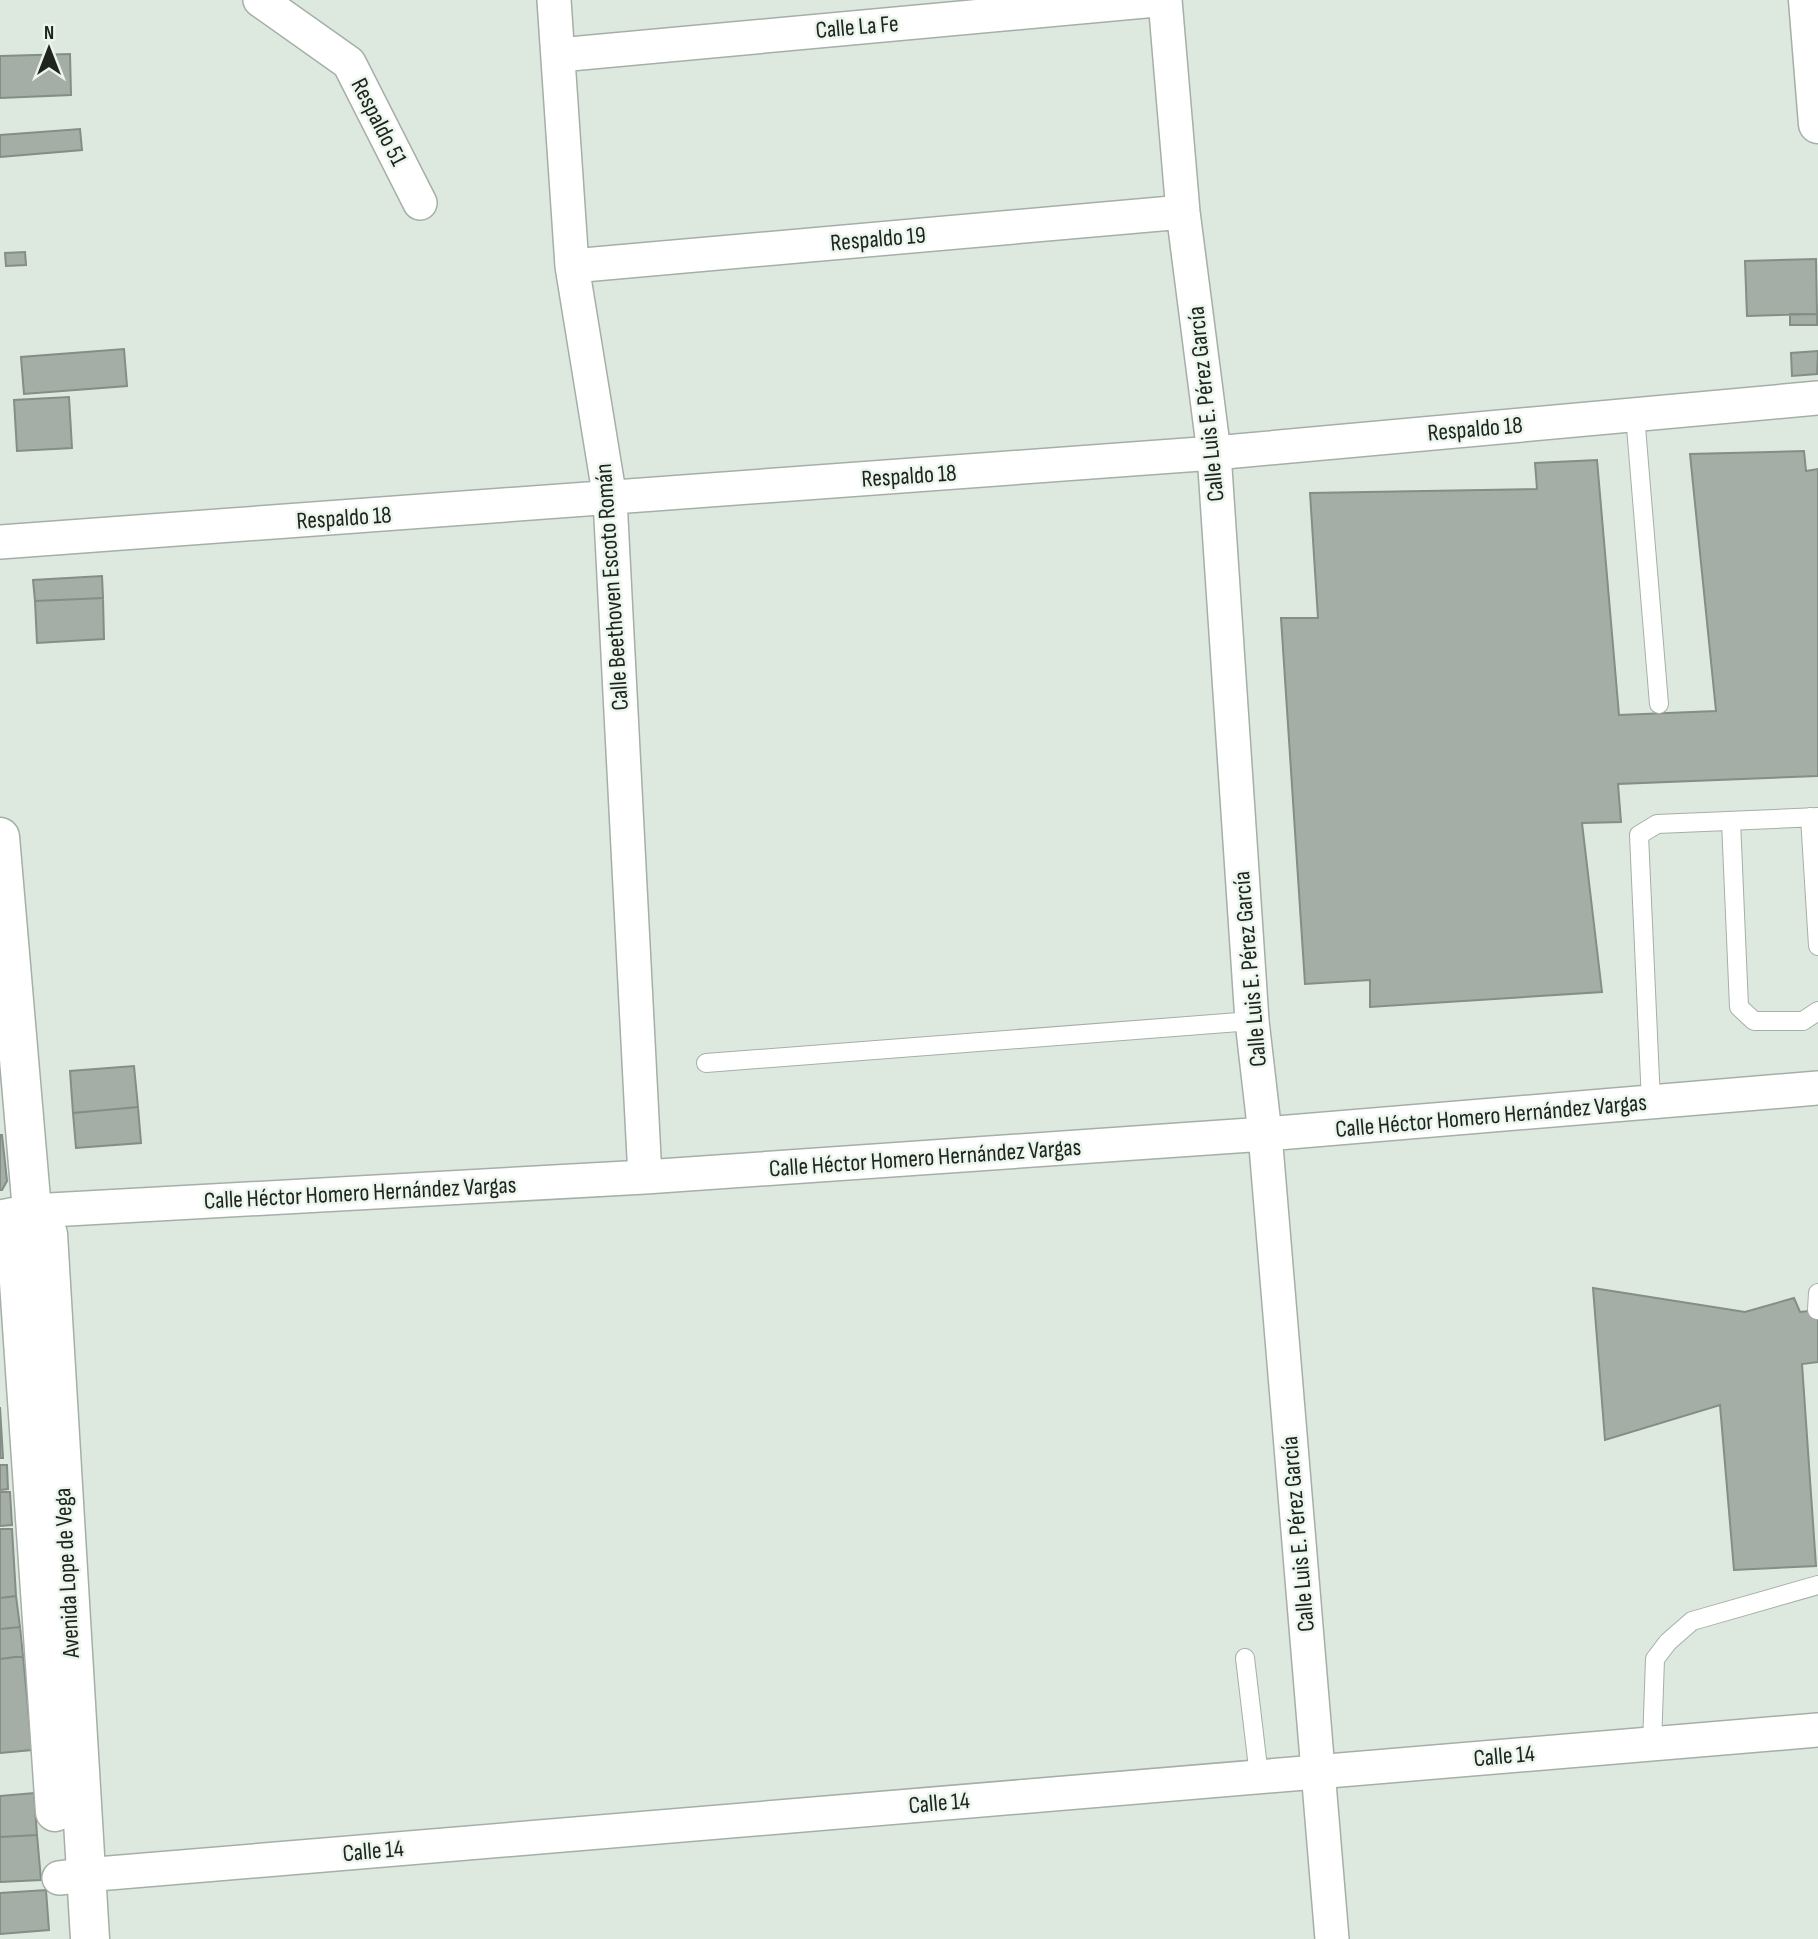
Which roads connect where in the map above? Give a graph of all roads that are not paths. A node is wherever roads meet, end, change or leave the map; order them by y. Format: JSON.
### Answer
{"nodes":[{"id":1,"x":260,"y":0,"type":"edge"},
{"id":2,"x":554,"y":0,"type":"edge"},
{"id":3,"x":1156,"y":0,"type":"edge"},
{"id":4,"x":1166,"y":0,"type":"edge"},
{"id":5,"x":1808,"y":0,"type":"edge"},
{"id":6,"x":559,"y":55,"type":"junction"},
{"id":7,"x":1818,"y":124,"type":"edge"},
{"id":8,"x":419,"y":203,"type":"dead end"},
{"id":9,"x":1183,"y":212,"type":"junction"},
{"id":10,"x":572,"y":266,"type":"junction"},
{"id":11,"x":1818,"y":398,"type":"edge"},
{"id":12,"x":1635,"y":415,"type":"junction"},
{"id":13,"x":1214,"y":453,"type":"junction"},
{"id":14,"x":610,"y":499,"type":"junction"},
{"id":15,"x":0,"y":542,"type":"edge"},
{"id":16,"x":1659,"y":704,"type":"dead end"},
{"id":17,"x":1814,"y":817,"type":"edge"},
{"id":18,"x":1731,"y":821,"type":"junction"},
{"id":19,"x":0,"y":837,"type":"edge"},
{"id":20,"x":1818,"y":946,"type":"edge"},
{"id":21,"x":1818,"y":1010,"type":"edge"},
{"id":22,"x":1252,"y":1021,"type":"junction"},
{"id":23,"x":706,"y":1063,"type":"dead end"},
{"id":24,"x":1818,"y":1088,"type":"edge"},
{"id":25,"x":1651,"y":1102,"type":"junction"},
{"id":26,"x":1265,"y":1135,"type":"junction"},
{"id":27,"x":645,"y":1177,"type":"junction"},
{"id":28,"x":16,"y":1214,"type":"edge"},
{"id":29,"x":1818,"y":1585,"type":"edge"},
{"id":30,"x":1245,"y":1658,"type":"dead end"},
{"id":31,"x":1818,"y":1730,"type":"edge"},
{"id":32,"x":1652,"y":1744,"type":"junction"},
{"id":33,"x":1317,"y":1771,"type":"junction"},
{"id":34,"x":1259,"y":1776,"type":"junction"},
{"id":35,"x":72,"y":1877,"type":"junction"},
{"id":36,"x":63,"y":1939,"type":"edge"},
{"id":37,"x":90,"y":1939,"type":"edge"},
{"id":38,"x":1332,"y":1939,"type":"edge"}],
"edges":[{"from":1,"to":8,"type":"street","name":"Respaldo 51"},
{"from":2,"to":6,"type":"street","name":"Calle Beethoven Escoto Román"},
{"from":3,"to":6,"type":"street","name":"Calle La Fe"},
{"from":4,"to":9,"type":"street","name":"Calle Luis E. Pérez García"},
{"from":5,"to":7,"type":"street"},
{"from":6,"to":10,"type":"street","name":"Calle Beethoven Escoto Román"},
{"from":9,"to":10,"type":"street","name":"Respaldo 19"},
{"from":9,"to":13,"type":"street","name":"Calle Luis E. Pérez García"},
{"from":10,"to":14,"type":"street","name":"Calle Beethoven Escoto Román"},
{"from":11,"to":12,"type":"street","name":"Respaldo 18"},
{"from":12,"to":13,"type":"street","name":"Respaldo 18"},
{"from":12,"to":16,"type":"lane"},
{"from":13,"to":14,"type":"street","name":"Respaldo 18"},
{"from":13,"to":22,"type":"street","name":"Calle Luis E. Pérez García"},
{"from":14,"to":15,"type":"street","name":"Respaldo 18"},
{"from":14,"to":27,"type":"street","name":"Calle Beethoven Escoto Román"},
{"from":17,"to":18,"type":"lane"},
{"from":17,"to":20,"type":"lane"},
{"from":18,"to":21,"type":"lane"},
{"from":18,"to":25,"type":"lane"},
{"from":19,"to":28,"type":"street","name":"Avenida Lope de Vega"},
{"from":22,"to":23,"type":"lane"},
{"from":22,"to":26,"type":"street","name":"Calle Luis E. Pérez García"},
{"from":24,"to":25,"type":"street","name":"Calle Héctor Homero Hernández Vargas"},
{"from":25,"to":26,"type":"street","name":"Calle Héctor Homero Hernández Vargas"},
{"from":26,"to":27,"type":"street","name":"Calle Héctor Homero Hernández Vargas"},
{"from":26,"to":33,"type":"street","name":"Calle Luis E. Pérez García"},
{"from":27,"to":28,"type":"street","name":"Calle Héctor Homero Hernández Vargas"},
{"from":28,"to":35,"type":"street","name":"Avenida Lope de Vega"},
{"from":29,"to":32,"type":"lane"},
{"from":30,"to":34,"type":"lane"},
{"from":31,"to":32,"type":"street","name":"Calle 14"},
{"from":32,"to":33,"type":"street","name":"Calle 14"},
{"from":33,"to":34,"type":"street","name":"Calle 14"},
{"from":33,"to":38,"type":"street","name":"Calle Luis E. Pérez García"},
{"from":34,"to":35,"type":"street","name":"Calle 14"},
{"from":35,"to":36,"type":"street","name":"Avenida Lope de Vega"},
{"from":35,"to":37,"type":"street","name":"Avenida Lope de Vega"}]}
